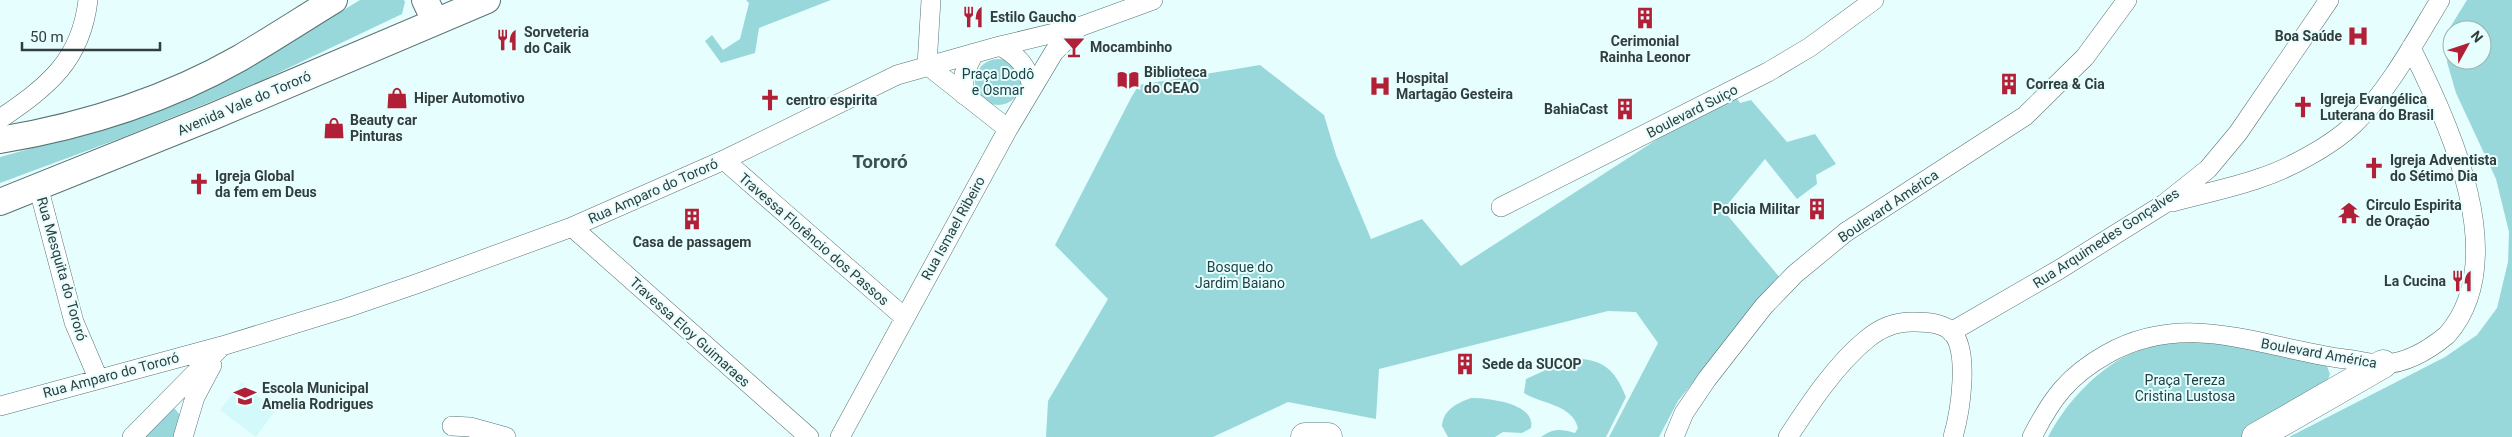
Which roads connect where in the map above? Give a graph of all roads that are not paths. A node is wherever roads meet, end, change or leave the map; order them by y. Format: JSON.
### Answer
{"nodes":[{"id":1,"x":88,"y":0,"type":"edge"},
{"id":2,"x":334,"y":0,"type":"edge"},
{"id":3,"x":487,"y":0,"type":"edge"},
{"id":4,"x":931,"y":0,"type":"edge"},
{"id":5,"x":1152,"y":0,"type":"edge"},
{"id":6,"x":1874,"y":0,"type":"edge"},
{"id":7,"x":2127,"y":0,"type":"edge"},
{"id":8,"x":2330,"y":0,"type":"edge"},
{"id":9,"x":2440,"y":0,"type":"edge"},
{"id":10,"x":430,"y":11,"type":"edge"},
{"id":11,"x":1079,"y":27,"type":"junction"},
{"id":12,"x":1000,"y":46,"type":"junction"},
{"id":13,"x":2411,"y":48,"type":"junction"},
{"id":14,"x":974,"y":53,"type":"junction"},
{"id":15,"x":927,"y":65,"type":"junction"},
{"id":16,"x":1032,"y":88,"type":"junction"},
{"id":17,"x":964,"y":95,"type":"junction"},
{"id":18,"x":0,"y":119,"type":"edge"},
{"id":19,"x":1008,"y":129,"type":"junction"},
{"id":20,"x":0,"y":140,"type":"edge"},
{"id":21,"x":724,"y":160,"type":"junction"},
{"id":22,"x":38,"y":186,"type":"junction"},
{"id":23,"x":0,"y":202,"type":"edge"},
{"id":24,"x":2164,"y":204,"type":"junction"},
{"id":25,"x":1501,"y":207,"type":"dead end"},
{"id":26,"x":572,"y":227,"type":"junction"},
{"id":27,"x":904,"y":318,"type":"junction"},
{"id":28,"x":1951,"y":332,"type":"junction"},
{"id":29,"x":222,"y":346,"type":"junction"},
{"id":30,"x":2384,"y":364,"type":"junction"},
{"id":31,"x":98,"y":378,"type":"junction"},
{"id":32,"x":0,"y":406,"type":"edge"},
{"id":33,"x":452,"y":426,"type":"dead end"},
{"id":34,"x":132,"y":437,"type":"edge"},
{"id":35,"x":183,"y":437,"type":"edge"},
{"id":36,"x":506,"y":437,"type":"edge"},
{"id":37,"x":809,"y":437,"type":"edge"},
{"id":38,"x":840,"y":437,"type":"edge"},
{"id":39,"x":1305,"y":437,"type":"edge"},
{"id":40,"x":1328,"y":437,"type":"edge"},
{"id":41,"x":1674,"y":437,"type":"edge"},
{"id":42,"x":1788,"y":437,"type":"edge"},
{"id":43,"x":1953,"y":437,"type":"edge"},
{"id":44,"x":2032,"y":437,"type":"edge"},
{"id":45,"x":2256,"y":437,"type":"edge"}],
"edges":[{"from":1,"to":18,"type":"street"},
{"from":2,"to":20,"type":"street"},
{"from":3,"to":10,"type":"street","name":"Avenida Vale do Tororó"},
{"from":4,"to":15,"type":"street"},
{"from":5,"to":11,"type":"street","name":"Rua Amparo do Tororó"},
{"from":6,"to":25,"type":"street","name":"Boulevard Suiço"},
{"from":7,"to":41,"type":"street","name":"Boulevard América"},
{"from":8,"to":24,"type":"street","name":"Rua Arquimedes Gonçalves"},
{"from":9,"to":13,"type":"street"},
{"from":10,"to":22,"type":"street","name":"Avenida Vale do Tororó"},
{"from":11,"to":12,"type":"street","name":"Rua Amparo do Tororó"},
{"from":11,"to":16,"type":"street","name":"Rua Ismael Ribeiro"},
{"from":12,"to":14,"type":"street","name":"Rua Amparo do Tororó"},
{"from":12,"to":16,"type":"street"},
{"from":13,"to":24,"type":"street"},
{"from":13,"to":30,"type":"street","name":"Boulevard América"},
{"from":14,"to":15,"type":"street","name":"Rua Amparo do Tororó"},
{"from":14,"to":17,"type":"street"},
{"from":15,"to":17,"type":"street"},
{"from":15,"to":21,"type":"street","name":"Rua Amparo do Tororó"},
{"from":16,"to":19,"type":"street","name":"Rua Ismael Ribeiro"},
{"from":17,"to":19,"type":"street"},
{"from":19,"to":27,"type":"street","name":"Rua Ismael Ribeiro"},
{"from":21,"to":26,"type":"street","name":"Rua Amparo do Tororó"},
{"from":21,"to":27,"type":"street","name":"Travessa Florêncio dos Passos"},
{"from":22,"to":23,"type":"street","name":"Avenida Vale do Tororó"},
{"from":22,"to":31,"type":"street","name":"Rua Mesquita do Tororó"},
{"from":24,"to":28,"type":"street","name":"Rua Arquimedes Gonçalves"},
{"from":26,"to":29,"type":"street","name":"Rua Amparo do Tororó"},
{"from":26,"to":37,"type":"street","name":"Travessa Eloy Guimaraes"},
{"from":27,"to":38,"type":"street","name":"Rua Ismael Ribeiro"},
{"from":28,"to":42,"type":"street"},
{"from":28,"to":43,"type":"street"},
{"from":29,"to":31,"type":"street","name":"Rua Amparo do Tororó"},
{"from":29,"to":34,"type":"street"},
{"from":29,"to":35,"type":"street"},
{"from":30,"to":44,"type":"street","name":"Boulevard América"},
{"from":30,"to":45,"type":"main road"},
{"from":31,"to":32,"type":"street","name":"Rua Amparo do Tororó"},
{"from":33,"to":36,"type":"street"},
{"from":39,"to":40,"type":"main road"}]}
